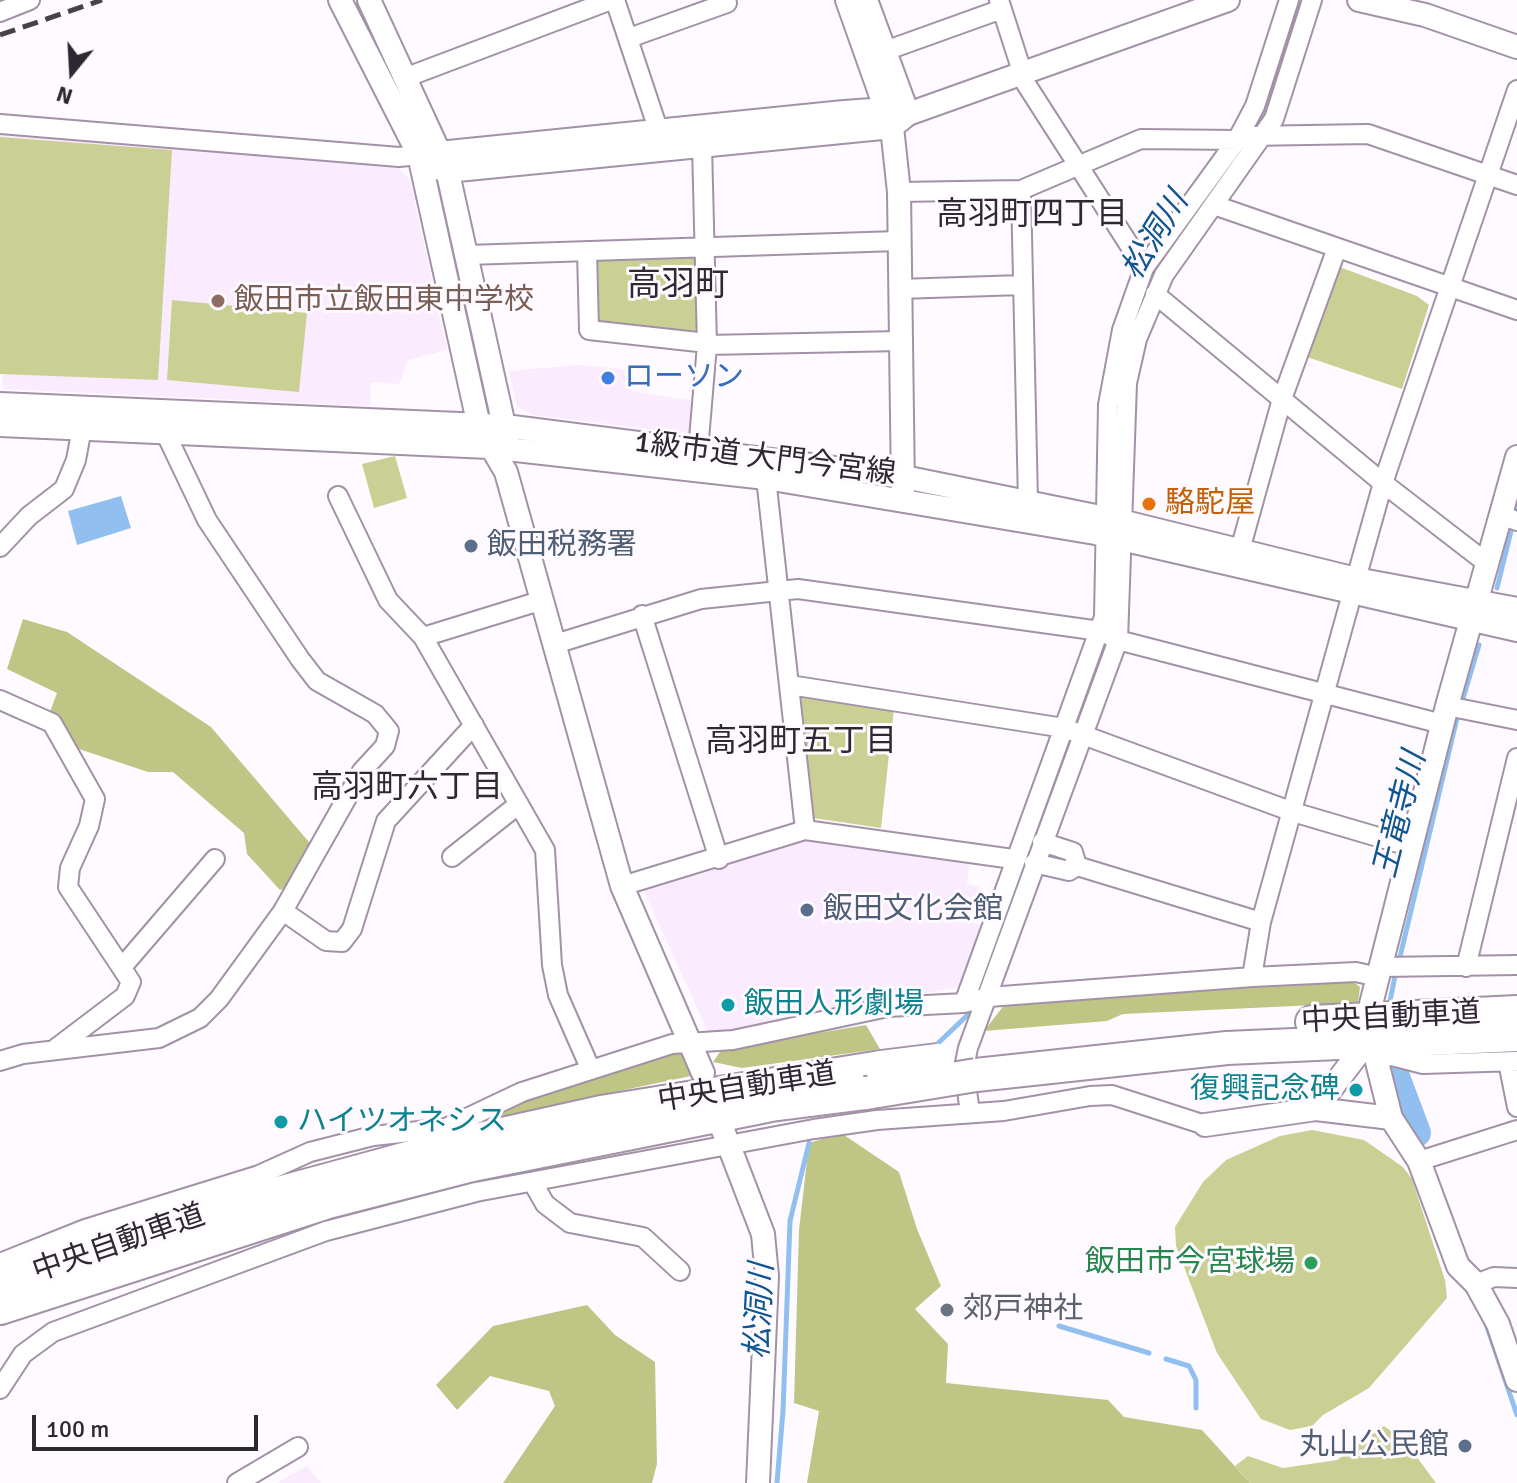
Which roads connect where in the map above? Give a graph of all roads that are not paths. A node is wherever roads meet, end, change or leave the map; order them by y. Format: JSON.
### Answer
{"nodes":[{"id":1,"x":30,"y":0,"type":"edge"},
{"id":2,"x":340,"y":0,"type":"edge"},
{"id":3,"x":369,"y":0,"type":"edge"},
{"id":4,"x":613,"y":0,"type":"edge"},
{"id":5,"x":847,"y":0,"type":"edge"},
{"id":6,"x":866,"y":0,"type":"edge"},
{"id":7,"x":1228,"y":0,"type":"edge"},
{"id":8,"x":1289,"y":0,"type":"edge"},
{"id":9,"x":1312,"y":0,"type":"edge"},
{"id":10,"x":1359,"y":0,"type":"edge"},
{"id":11,"x":730,"y":1,"type":"edge"},
{"id":12,"x":1000,"y":4,"type":"edge"},
{"id":13,"x":1427,"y":7,"type":"edge"},
{"id":14,"x":0,"y":12,"type":"edge"},
{"id":15,"x":629,"y":38,"type":"junction"},
{"id":16,"x":1517,"y":47,"type":"edge"},
{"id":17,"x":885,"y":51,"type":"junction"},
{"id":18,"x":1023,"y":72,"type":"junction"},
{"id":19,"x":407,"y":77,"type":"junction"},
{"id":20,"x":1517,"y":90,"type":"edge"},
{"id":21,"x":895,"y":117,"type":"junction"},
{"id":22,"x":0,"y":124,"type":"edge"},
{"id":23,"x":659,"y":132,"type":"junction"},
{"id":24,"x":1252,"y":137,"type":"junction"},
{"id":25,"x":702,"y":145,"type":"junction"},
{"id":26,"x":427,"y":160,"type":"junction"},
{"id":27,"x":1077,"y":164,"type":"junction"},
{"id":28,"x":1486,"y":174,"type":"junction"},
{"id":29,"x":1517,"y":185,"type":"edge"},
{"id":30,"x":1021,"y":190,"type":"junction"},
{"id":31,"x":899,"y":192,"type":"junction"},
{"id":32,"x":1214,"y":205,"type":"junction"},
{"id":33,"x":898,"y":241,"type":"junction"},
{"id":34,"x":705,"y":248,"type":"junction"},
{"id":35,"x":1337,"y":248,"type":"junction"},
{"id":36,"x":587,"y":251,"type":"junction"},
{"id":37,"x":467,"y":255,"type":"junction"},
{"id":38,"x":1150,"y":282,"type":"junction"},
{"id":39,"x":1022,"y":285,"type":"junction"},
{"id":40,"x":1448,"y":287,"type":"junction"},
{"id":41,"x":899,"y":289,"type":"junction"},
{"id":42,"x":1517,"y":310,"type":"edge"},
{"id":43,"x":901,"y":341,"type":"junction"},
{"id":44,"x":707,"y":344,"type":"junction"},
{"id":45,"x":1282,"y":399,"type":"junction"},
{"id":46,"x":0,"y":404,"type":"edge"},
{"id":47,"x":0,"y":425,"type":"edge"},
{"id":48,"x":479,"y":426,"type":"junction"},
{"id":49,"x":82,"y":428,"type":"junction"},
{"id":50,"x":165,"y":432,"type":"junction"},
{"id":51,"x":501,"y":440,"type":"junction"},
{"id":52,"x":698,"y":451,"type":"junction"},
{"id":53,"x":1517,"y":457,"type":"edge"},
{"id":54,"x":766,"y":478,"type":"junction"},
{"id":55,"x":1383,"y":483,"type":"junction"},
{"id":56,"x":903,"y":488,"type":"junction"},
{"id":57,"x":338,"y":496,"type":"dead end"},
{"id":58,"x":1028,"y":502,"type":"junction"},
{"id":59,"x":1508,"y":518,"type":"edge"},
{"id":60,"x":1115,"y":529,"type":"junction"},
{"id":61,"x":0,"y":547,"type":"edge"},
{"id":62,"x":1240,"y":550,"type":"junction"},
{"id":63,"x":1488,"y":564,"type":"junction"},
{"id":64,"x":1354,"y":586,"type":"junction"},
{"id":65,"x":779,"y":589,"type":"junction"},
{"id":66,"x":543,"y":600,"type":"junction"},
{"id":67,"x":1517,"y":609,"type":"edge"},
{"id":68,"x":1475,"y":611,"type":"junction"},
{"id":69,"x":642,"y":615,"type":"junction"},
{"id":70,"x":1517,"y":630,"type":"edge"},
{"id":71,"x":1100,"y":631,"type":"junction"},
{"id":72,"x":423,"y":637,"type":"junction"},
{"id":73,"x":1118,"y":640,"type":"junction"},
{"id":74,"x":555,"y":644,"type":"junction"},
{"id":75,"x":790,"y":685,"type":"junction"},
{"id":76,"x":1324,"y":694,"type":"junction"},
{"id":77,"x":0,"y":700,"type":"edge"},
{"id":78,"x":1452,"y":712,"type":"junction"},
{"id":79,"x":1517,"y":720,"type":"edge"},
{"id":80,"x":474,"y":725,"type":"junction"},
{"id":81,"x":1064,"y":728,"type":"junction"},
{"id":82,"x":1082,"y":736,"type":"junction"},
{"id":83,"x":1517,"y":758,"type":"edge"},
{"id":84,"x":519,"y":804,"type":"junction"},
{"id":85,"x":1293,"y":812,"type":"junction"},
{"id":86,"x":805,"y":830,"type":"junction"},
{"id":87,"x":1412,"y":847,"type":"junction"},
{"id":88,"x":1016,"y":852,"type":"junction"},
{"id":89,"x":1038,"y":852,"type":"junction"},
{"id":90,"x":452,"y":857,"type":"dead end"},
{"id":91,"x":215,"y":859,"type":"dead end"},
{"id":92,"x":719,"y":859,"type":"junction"},
{"id":93,"x":622,"y":886,"type":"junction"},
{"id":94,"x":283,"y":911,"type":"junction"},
{"id":95,"x":1261,"y":922,"type":"junction"},
{"id":96,"x":1517,"y":965,"type":"edge"},
{"id":97,"x":123,"y":966,"type":"junction"},
{"id":98,"x":1466,"y":967,"type":"junction"},
{"id":99,"x":1388,"y":969,"type":"junction"},
{"id":100,"x":1252,"y":977,"type":"junction"},
{"id":101,"x":989,"y":997,"type":"junction"},
{"id":102,"x":964,"y":1003,"type":"junction"},
{"id":103,"x":1371,"y":1004,"type":"dead end"},
{"id":104,"x":1517,"y":1012,"type":"edge"},
{"id":105,"x":691,"y":1042,"type":"junction"},
{"id":106,"x":53,"y":1051,"type":"junction"},
{"id":107,"x":1369,"y":1053,"type":"junction"},
{"id":108,"x":1514,"y":1053,"type":"edge"},
{"id":109,"x":0,"y":1061,"type":"edge"},
{"id":110,"x":979,"y":1065,"type":"junction"},
{"id":111,"x":590,"y":1068,"type":"junction"},
{"id":112,"x":703,"y":1073,"type":"dead end"},
{"id":113,"x":874,"y":1080,"type":"junction"},
{"id":114,"x":1517,"y":1107,"type":"edge"},
{"id":115,"x":1316,"y":1109,"type":"junction"},
{"id":116,"x":970,"y":1113,"type":"junction"},
{"id":117,"x":1391,"y":1118,"type":"junction"},
{"id":118,"x":721,"y":1125,"type":"dead end"},
{"id":119,"x":1205,"y":1125,"type":"joint"},
{"id":120,"x":1517,"y":1130,"type":"edge"},
{"id":121,"x":732,"y":1147,"type":"junction"},
{"id":122,"x":1419,"y":1161,"type":"junction"},
{"id":123,"x":533,"y":1183,"type":"junction"},
{"id":124,"x":0,"y":1263,"type":"edge"},
{"id":125,"x":680,"y":1271,"type":"dead end"},
{"id":126,"x":1517,"y":1278,"type":"edge"},
{"id":127,"x":1476,"y":1284,"type":"junction"},
{"id":128,"x":0,"y":1285,"type":"edge"},
{"id":129,"x":0,"y":1308,"type":"edge"},
{"id":130,"x":1517,"y":1380,"type":"edge"},
{"id":131,"x":0,"y":1389,"type":"edge"},
{"id":132,"x":298,"y":1447,"type":"dead end"},
{"id":133,"x":237,"y":1483,"type":"edge"},
{"id":134,"x":758,"y":1483,"type":"edge"}],
"edges":[{"from":1,"to":14,"type":"street"},
{"from":2,"to":26,"type":"street"},
{"from":3,"to":19,"type":"street"},
{"from":4,"to":15,"type":"street"},
{"from":4,"to":19,"type":"street"},
{"from":5,"to":21,"type":"street"},
{"from":6,"to":17,"type":"street"},
{"from":7,"to":18,"type":"street"},
{"from":8,"to":24,"type":"street"},
{"from":9,"to":24,"type":"street"},
{"from":10,"to":13,"type":"street"},
{"from":11,"to":15,"type":"street"},
{"from":12,"to":17,"type":"street"},
{"from":12,"to":18,"type":"street"},
{"from":13,"to":16,"type":"street"},
{"from":15,"to":23,"type":"street"},
{"from":17,"to":21,"type":"street"},
{"from":18,"to":21,"type":"street"},
{"from":18,"to":27,"type":"street"},
{"from":19,"to":26,"type":"street"},
{"from":20,"to":28,"type":"street"},
{"from":21,"to":23,"type":"street"},
{"from":21,"to":25,"type":"street"},
{"from":21,"to":31,"type":"street"},
{"from":22,"to":26,"type":"street"},
{"from":23,"to":26,"type":"street"},
{"from":24,"to":27,"type":"street"},
{"from":24,"to":28,"type":"street"},
{"from":24,"to":32,"type":"street"},
{"from":24,"to":38,"type":"street"},
{"from":25,"to":26,"type":"street"},
{"from":25,"to":34,"type":"street"},
{"from":26,"to":37,"type":"street"},
{"from":26,"to":48,"type":"street"},
{"from":27,"to":30,"type":"street"},
{"from":27,"to":38,"type":"street"},
{"from":28,"to":29,"type":"street"},
{"from":28,"to":40,"type":"street"},
{"from":30,"to":31,"type":"street"},
{"from":30,"to":39,"type":"street"},
{"from":31,"to":33,"type":"street"},
{"from":32,"to":35,"type":"street"},
{"from":32,"to":38,"type":"street"},
{"from":33,"to":34,"type":"street"},
{"from":33,"to":41,"type":"street"},
{"from":34,"to":36,"type":"street"},
{"from":34,"to":44,"type":"street"},
{"from":35,"to":40,"type":"street"},
{"from":35,"to":45,"type":"street"},
{"from":36,"to":37,"type":"street"},
{"from":36,"to":44,"type":"street"},
{"from":37,"to":51,"type":"street"},
{"from":38,"to":45,"type":"street"},
{"from":38,"to":60,"type":"street"},
{"from":39,"to":41,"type":"street"},
{"from":39,"to":58,"type":"street"},
{"from":40,"to":42,"type":"street"},
{"from":40,"to":55,"type":"street"},
{"from":41,"to":43,"type":"street"},
{"from":43,"to":44,"type":"street"},
{"from":43,"to":56,"type":"street"},
{"from":44,"to":52,"type":"street"},
{"from":45,"to":55,"type":"street"},
{"from":45,"to":62,"type":"street"},
{"from":46,"to":48,"type":"street","name":"1級市道 大門今宮線"},
{"from":47,"to":49,"type":"street"},
{"from":48,"to":51,"type":"street","name":"1級市道 大門今宮線"},
{"from":49,"to":50,"type":"street"},
{"from":49,"to":61,"type":"street"},
{"from":50,"to":51,"type":"street"},
{"from":50,"to":94,"type":"street"},
{"from":51,"to":52,"type":"street","name":"1級市道 大門今宮線"},
{"from":51,"to":54,"type":"street"},
{"from":51,"to":66,"type":"street"},
{"from":52,"to":56,"type":"street","name":"1級市道 大門今宮線"},
{"from":53,"to":59,"type":"street"},
{"from":54,"to":56,"type":"street"},
{"from":54,"to":65,"type":"street"},
{"from":55,"to":63,"type":"street"},
{"from":55,"to":64,"type":"street"},
{"from":56,"to":58,"type":"street","name":"1級市道 大門今宮線"},
{"from":56,"to":60,"type":"street"},
{"from":57,"to":72,"type":"street"},
{"from":58,"to":60,"type":"street","name":"1級市道 大門今宮線"},
{"from":59,"to":63,"type":"street"},
{"from":60,"to":62,"type":"street","name":"1級市道 大門今宮線"},
{"from":60,"to":64,"type":"street"},
{"from":60,"to":71,"type":"street"},
{"from":60,"to":73,"type":"street"},
{"from":62,"to":64,"type":"street","name":"1級市道 大門今宮線"},
{"from":63,"to":68,"type":"street"},
{"from":64,"to":68,"type":"street","name":"1級市道 大門今宮線"},
{"from":64,"to":76,"type":"street"},
{"from":65,"to":69,"type":"street"},
{"from":65,"to":71,"type":"street"},
{"from":65,"to":75,"type":"street"},
{"from":66,"to":72,"type":"street"},
{"from":66,"to":74,"type":"street"},
{"from":67,"to":68,"type":"street","name":"1級市道 大門今宮線"},
{"from":68,"to":70,"type":"street"},
{"from":68,"to":78,"type":"street"},
{"from":69,"to":74,"type":"street"},
{"from":69,"to":92,"type":"street"},
{"from":71,"to":73,"type":"street"},
{"from":71,"to":81,"type":"street"},
{"from":72,"to":80,"type":"street"},
{"from":73,"to":76,"type":"street"},
{"from":73,"to":82,"type":"street"},
{"from":74,"to":93,"type":"street"},
{"from":75,"to":81,"type":"street"},
{"from":75,"to":86,"type":"street"},
{"from":76,"to":78,"type":"street"},
{"from":76,"to":85,"type":"street"},
{"from":77,"to":97,"type":"street"},
{"from":78,"to":79,"type":"street"},
{"from":78,"to":87,"type":"street"},
{"from":80,"to":84,"type":"street"},
{"from":80,"to":94,"type":"street"},
{"from":81,"to":82,"type":"street"},
{"from":81,"to":88,"type":"street"},
{"from":82,"to":85,"type":"street"},
{"from":82,"to":89,"type":"street"},
{"from":83,"to":98,"type":"street"},
{"from":84,"to":90,"type":"street"},
{"from":84,"to":111,"type":"street"},
{"from":85,"to":87,"type":"street"},
{"from":85,"to":95,"type":"street"},
{"from":86,"to":88,"type":"street"},
{"from":86,"to":92,"type":"street"},
{"from":87,"to":99,"type":"street"},
{"from":88,"to":89,"type":"street"},
{"from":88,"to":102,"type":"street"},
{"from":89,"to":95,"type":"street"},
{"from":89,"to":101,"type":"street"},
{"from":91,"to":97,"type":"street"},
{"from":92,"to":93,"type":"street"},
{"from":93,"to":105,"type":"street"},
{"from":94,"to":106,"type":"street"},
{"from":95,"to":100,"type":"street"},
{"from":96,"to":98,"type":"street"},
{"from":97,"to":106,"type":"street"},
{"from":98,"to":99,"type":"street"},
{"from":99,"to":100,"type":"street"},
{"from":99,"to":103,"type":"street"},
{"from":100,"to":101,"type":"street"},
{"from":101,"to":102,"type":"street"},
{"from":101,"to":116,"type":"street"},
{"from":102,"to":105,"type":"street"},
{"from":104,"to":110,"type":"highway","name":"中央自動車道"},
{"from":105,"to":111,"type":"street"},
{"from":105,"to":112,"type":"street"},
{"from":106,"to":109,"type":"street"},
{"from":107,"to":108,"type":"street"},
{"from":107,"to":115,"type":"street"},
{"from":107,"to":117,"type":"street"},
{"from":108,"to":110,"type":"highway","name":"中央自動車道"},
{"from":108,"to":114,"type":"street"},
{"from":110,"to":113,"type":"highway","name":"中央自動車道","bridge":true},
{"from":111,"to":124,"type":"street"},
{"from":113,"to":128,"type":"highway","name":"中央自動車道"},
{"from":113,"to":129,"type":"highway","name":"中央自動車道"},
{"from":115,"to":117,"type":"street"},
{"from":115,"to":119,"type":"street"},
{"from":116,"to":119,"type":"street"},
{"from":116,"to":121,"type":"street"},
{"from":117,"to":122,"type":"street"},
{"from":118,"to":121,"type":"street"},
{"from":120,"to":122,"type":"street"},
{"from":121,"to":123,"type":"street"},
{"from":121,"to":134,"type":"street"},
{"from":122,"to":127,"type":"street"},
{"from":123,"to":125,"type":"street"},
{"from":123,"to":131,"type":"street"},
{"from":126,"to":127,"type":"street"},
{"from":127,"to":130,"type":"street"},
{"from":132,"to":133,"type":"street"}]}
